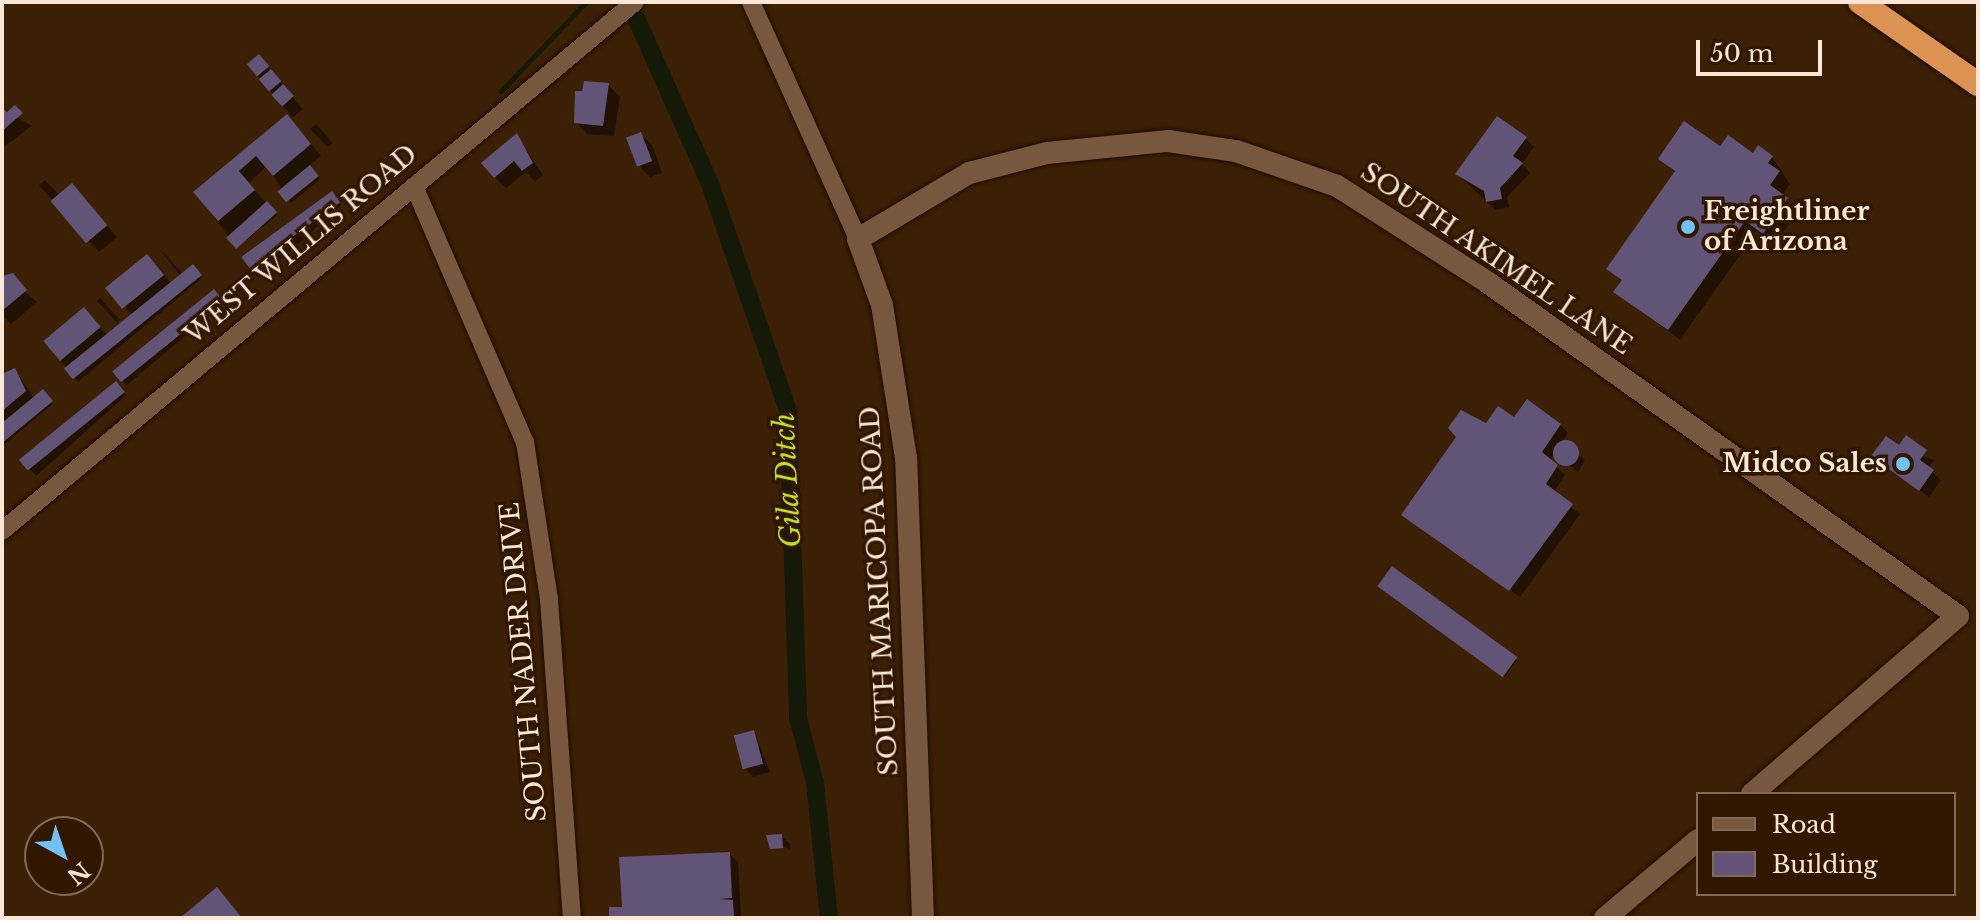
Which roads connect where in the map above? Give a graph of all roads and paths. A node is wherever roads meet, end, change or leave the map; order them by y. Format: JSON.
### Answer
{"nodes":[{"id":1,"x":635,"y":2,"type":"edge"},
{"id":2,"x":751,"y":2,"type":"edge"},
{"id":3,"x":1860,"y":2,"type":"edge"},
{"id":4,"x":1978,"y":84,"type":"edge"},
{"id":5,"x":414,"y":186,"type":"junction"},
{"id":6,"x":858,"y":239,"type":"junction"},
{"id":7,"x":2,"y":531,"type":"edge"},
{"id":8,"x":1754,"y":792,"type":"edge"},
{"id":9,"x":1696,"y":842,"type":"edge"},
{"id":10,"x":572,"y":918,"type":"edge"},
{"id":11,"x":923,"y":918,"type":"edge"},
{"id":12,"x":1605,"y":918,"type":"edge"}],
"edges":[{"from":1,"to":5,"type":"street","name":"WEST WILLIS ROAD"},
{"from":2,"to":6,"type":"street","name":"SOUTH MARICOPA ROAD"},
{"from":3,"to":4,"type":"highway"},
{"from":5,"to":7,"type":"street","name":"WEST WILLIS ROAD"},
{"from":5,"to":10,"type":"street","name":"SOUTH NADER DRIVE"},
{"from":6,"to":8,"type":"street","name":"SOUTH AKIMEL LANE"},
{"from":6,"to":11,"type":"street","name":"SOUTH MARICOPA ROAD"},
{"from":9,"to":12,"type":"street"}]}
